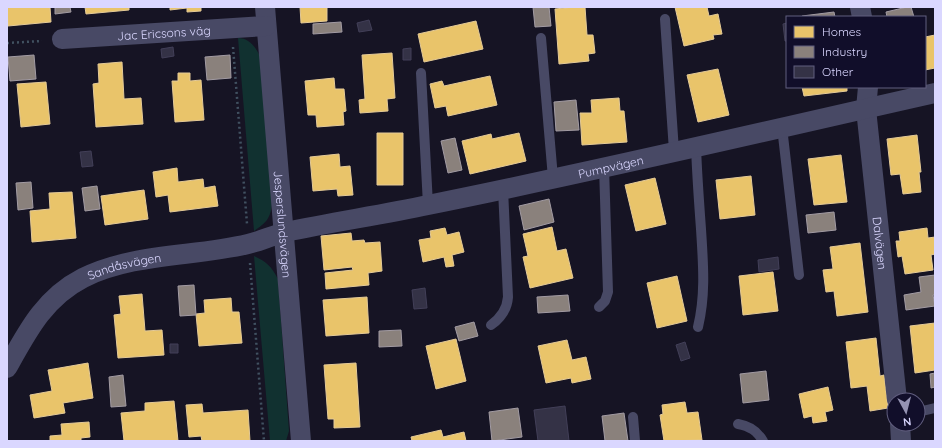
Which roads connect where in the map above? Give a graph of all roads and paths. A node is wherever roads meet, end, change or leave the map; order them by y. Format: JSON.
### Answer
{"nodes":[{"id":1,"x":266,"y":16,"type":"edge"},
{"id":2,"x":665,"y":19,"type":"dead end"},
{"id":3,"x":541,"y":38,"type":"dead end"},
{"id":4,"x":62,"y":39,"type":"joint"},
{"id":5,"x":7,"y":43,"type":"edge"},
{"id":6,"x":420,"y":73,"type":"dead end"},
{"id":7,"x":868,"y":88,"type":"edge"},
{"id":8,"x":935,"y":93,"type":"edge"},
{"id":9,"x":866,"y":108,"type":"junction"},
{"id":10,"x":782,"y":127,"type":"junction"},
{"id":11,"x":696,"y":147,"type":"junction"},
{"id":12,"x":674,"y":151,"type":"junction"},
{"id":13,"x":604,"y":167,"type":"junction"},
{"id":14,"x":553,"y":178,"type":"junction"},
{"id":15,"x":503,"y":189,"type":"junction"},
{"id":16,"x":428,"y":205,"type":"junction"},
{"id":17,"x":284,"y":233,"type":"junction"},
{"id":18,"x":799,"y":275,"type":"dead end"},
{"id":19,"x":599,"y":307,"type":"dead end"},
{"id":20,"x":491,"y":325,"type":"dead end"},
{"id":21,"x":698,"y":327,"type":"dead end"},
{"id":22,"x":7,"y":368,"type":"edge"},
{"id":23,"x":896,"y":392,"type":"edge"},
{"id":24,"x":633,"y":417,"type":"dead end"},
{"id":25,"x":738,"y":424,"type":"dead end"},
{"id":26,"x":301,"y":441,"type":"edge"},
{"id":27,"x":635,"y":441,"type":"edge"},
{"id":28,"x":763,"y":441,"type":"edge"}],
"edges":[{"from":1,"to":4,"type":"street","name":"Jac Ericsons väg"},
{"from":1,"to":17,"type":"street","name":"Jesperslundsvägen"},
{"from":2,"to":12,"type":"lane"},
{"from":3,"to":14,"type":"lane"},
{"from":4,"to":5,"type":"path"},
{"from":6,"to":16,"type":"lane"},
{"from":7,"to":9,"type":"street","name":"Dalvägen"},
{"from":8,"to":9,"type":"street","name":"Pumpvägen"},
{"from":9,"to":10,"type":"street","name":"Pumpvägen"},
{"from":9,"to":23,"type":"street","name":"Dalvägen"},
{"from":10,"to":11,"type":"street","name":"Pumpvägen"},
{"from":10,"to":18,"type":"lane"},
{"from":11,"to":12,"type":"street","name":"Pumpvägen"},
{"from":11,"to":21,"type":"lane"},
{"from":12,"to":13,"type":"street","name":"Pumpvägen"},
{"from":13,"to":14,"type":"street","name":"Pumpvägen"},
{"from":13,"to":19,"type":"lane"},
{"from":14,"to":15,"type":"street","name":"Pumpvägen"},
{"from":15,"to":16,"type":"street","name":"Pumpvägen"},
{"from":15,"to":20,"type":"lane"},
{"from":16,"to":17,"type":"street","name":"Pumpvägen"},
{"from":17,"to":22,"type":"street","name":"Sandåsvägen"},
{"from":17,"to":26,"type":"street","name":"Jesperslundsvägen"},
{"from":24,"to":27,"type":"lane"},
{"from":25,"to":28,"type":"lane"}]}
